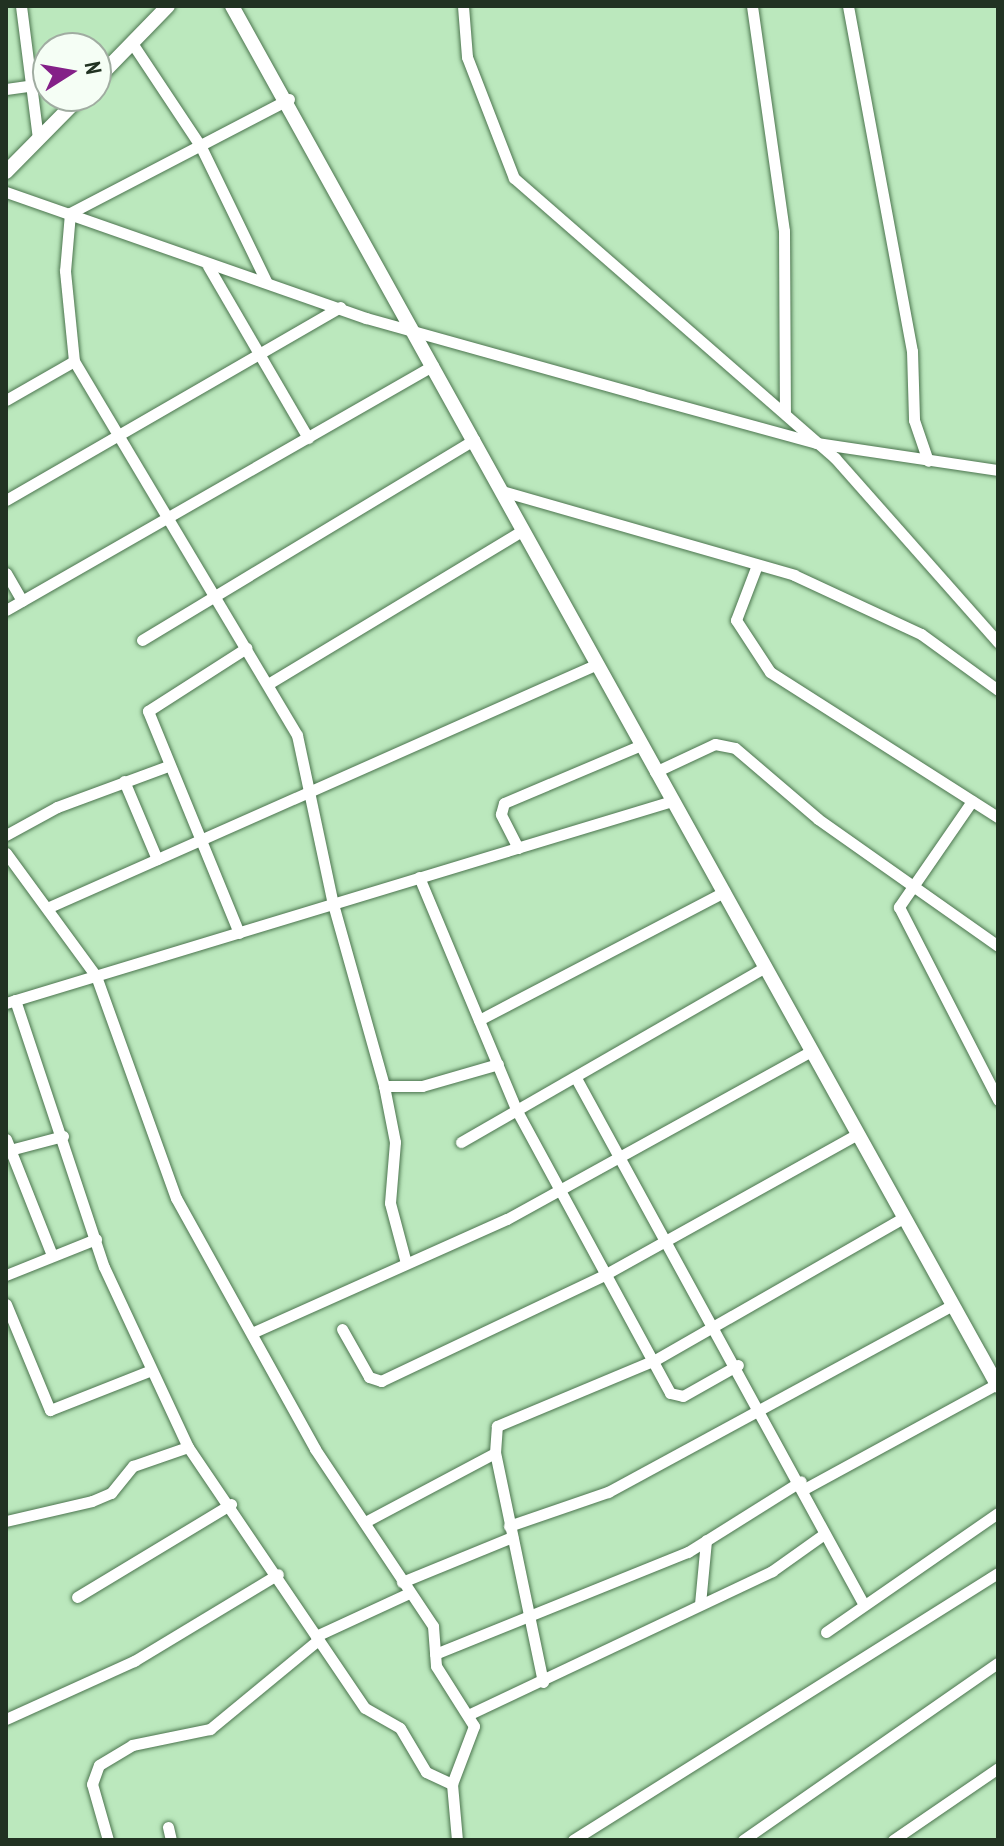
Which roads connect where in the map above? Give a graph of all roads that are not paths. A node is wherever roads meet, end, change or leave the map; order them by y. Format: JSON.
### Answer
{"nodes":[{"id":1,"x":21,"y":6,"type":"edge"},
{"id":2,"x":168,"y":6,"type":"edge"},
{"id":3,"x":463,"y":6,"type":"edge"},
{"id":4,"x":752,"y":6,"type":"edge"},
{"id":5,"x":848,"y":6,"type":"edge"},
{"id":6,"x":235,"y":7,"type":"edge"},
{"id":7,"x":132,"y":43,"type":"junction"},
{"id":8,"x":112,"y":64,"type":"edge"},
{"id":9,"x":32,"y":78,"type":"edge"},
{"id":10,"x":32,"y":85,"type":"edge"},
{"id":11,"x":6,"y":89,"type":"edge"},
{"id":12,"x":289,"y":99,"type":"junction"},
{"id":13,"x":36,"y":112,"type":"edge"},
{"id":14,"x":65,"y":112,"type":"edge"},
{"id":15,"x":38,"y":139,"type":"junction"},
{"id":16,"x":201,"y":147,"type":"junction"},
{"id":17,"x":6,"y":172,"type":"edge"},
{"id":18,"x":6,"y":192,"type":"edge"},
{"id":19,"x":70,"y":213,"type":"junction"},
{"id":20,"x":208,"y":266,"type":"junction"},
{"id":21,"x":266,"y":281,"type":"junction"},
{"id":22,"x":340,"y":307,"type":"junction"},
{"id":23,"x":412,"y":328,"type":"junction"},
{"id":24,"x":259,"y":353,"type":"junction"},
{"id":25,"x":74,"y":361,"type":"junction"},
{"id":26,"x":433,"y":365,"type":"junction"},
{"id":27,"x":6,"y":400,"type":"edge"},
{"id":28,"x":785,"y":412,"type":"junction"},
{"id":29,"x":120,"y":435,"type":"junction"},
{"id":30,"x":308,"y":438,"type":"junction"},
{"id":31,"x":474,"y":440,"type":"junction"},
{"id":32,"x":817,"y":443,"type":"junction"},
{"id":33,"x":928,"y":461,"type":"junction"},
{"id":34,"x":998,"y":470,"type":"edge"},
{"id":35,"x":502,"y":491,"type":"junction"},
{"id":36,"x":6,"y":500,"type":"edge"},
{"id":37,"x":166,"y":515,"type":"junction"},
{"id":38,"x":523,"y":530,"type":"junction"},
{"id":39,"x":757,"y":565,"type":"junction"},
{"id":40,"x":6,"y":573,"type":"edge"},
{"id":41,"x":213,"y":597,"type":"junction"},
{"id":42,"x":22,"y":601,"type":"junction"},
{"id":43,"x":6,"y":610,"type":"edge"},
{"id":44,"x":142,"y":640,"type":"dead end"},
{"id":45,"x":998,"y":642,"type":"edge"},
{"id":46,"x":246,"y":648,"type":"junction"},
{"id":47,"x":597,"y":664,"type":"junction"},
{"id":48,"x":268,"y":684,"type":"junction"},
{"id":49,"x":998,"y":690,"type":"edge"},
{"id":50,"x":641,"y":745,"type":"junction"},
{"id":51,"x":168,"y":766,"type":"junction"},
{"id":52,"x":655,"y":772,"type":"junction"},
{"id":53,"x":124,"y":781,"type":"junction"},
{"id":54,"x":314,"y":794,"type":"junction"},
{"id":55,"x":672,"y":801,"type":"junction"},
{"id":56,"x":972,"y":801,"type":"junction"},
{"id":57,"x":998,"y":817,"type":"edge"},
{"id":58,"x":6,"y":835,"type":"edge"},
{"id":59,"x":201,"y":839,"type":"junction"},
{"id":60,"x":518,"y":848,"type":"junction"},
{"id":61,"x":7,"y":856,"type":"edge"},
{"id":62,"x":157,"y":859,"type":"junction"},
{"id":63,"x":419,"y":877,"type":"junction"},
{"id":64,"x":913,"y":883,"type":"junction"},
{"id":65,"x":722,"y":893,"type":"junction"},
{"id":66,"x":333,"y":904,"type":"junction"},
{"id":67,"x":47,"y":908,"type":"junction"},
{"id":68,"x":239,"y":933,"type":"junction"},
{"id":69,"x":998,"y":946,"type":"edge"},
{"id":70,"x":764,"y":968,"type":"junction"},
{"id":71,"x":96,"y":976,"type":"junction"},
{"id":72,"x":10,"y":1002,"type":"edge"},
{"id":73,"x":479,"y":1020,"type":"junction"},
{"id":74,"x":810,"y":1052,"type":"junction"},
{"id":75,"x":498,"y":1064,"type":"junction"},
{"id":76,"x":577,"y":1080,"type":"junction"},
{"id":77,"x":384,"y":1086,"type":"junction"},
{"id":78,"x":998,"y":1100,"type":"edge"},
{"id":79,"x":517,"y":1111,"type":"junction"},
{"id":80,"x":856,"y":1135,"type":"junction"},
{"id":81,"x":63,"y":1136,"type":"junction"},
{"id":82,"x":461,"y":1142,"type":"dead end"},
{"id":83,"x":7,"y":1147,"type":"edge"},
{"id":84,"x":622,"y":1156,"type":"junction"},
{"id":85,"x":559,"y":1192,"type":"junction"},
{"id":86,"x":903,"y":1218,"type":"junction"},
{"id":87,"x":670,"y":1238,"type":"junction"},
{"id":88,"x":96,"y":1239,"type":"junction"},
{"id":89,"x":52,"y":1255,"type":"junction"},
{"id":90,"x":406,"y":1263,"type":"junction"},
{"id":91,"x":606,"y":1274,"type":"junction"},
{"id":92,"x":6,"y":1275,"type":"edge"},
{"id":93,"x":6,"y":1304,"type":"edge"},
{"id":94,"x":952,"y":1305,"type":"junction"},
{"id":95,"x":716,"y":1324,"type":"junction"},
{"id":96,"x":342,"y":1329,"type":"dead end"},
{"id":97,"x":254,"y":1332,"type":"junction"},
{"id":98,"x":655,"y":1360,"type":"junction"},
{"id":99,"x":738,"y":1365,"type":"junction"},
{"id":100,"x":149,"y":1371,"type":"junction"},
{"id":101,"x":997,"y":1385,"type":"edge"},
{"id":102,"x":761,"y":1407,"type":"junction"},
{"id":103,"x":188,"y":1447,"type":"junction"},
{"id":104,"x":495,"y":1453,"type":"junction"},
{"id":105,"x":804,"y":1484,"type":"junction"},
{"id":106,"x":231,"y":1504,"type":"junction"},
{"id":107,"x":998,"y":1513,"type":"edge"},
{"id":108,"x":6,"y":1521,"type":"edge"},
{"id":109,"x":365,"y":1522,"type":"junction"},
{"id":110,"x":511,"y":1532,"type":"junction"},
{"id":111,"x":824,"y":1534,"type":"junction"},
{"id":112,"x":706,"y":1540,"type":"junction"},
{"id":113,"x":998,"y":1573,"type":"edge"},
{"id":114,"x":278,"y":1574,"type":"junction"},
{"id":115,"x":402,"y":1582,"type":"junction"},
{"id":116,"x":409,"y":1593,"type":"junction"},
{"id":117,"x":77,"y":1597,"type":"dead end"},
{"id":118,"x":700,"y":1604,"type":"junction"},
{"id":119,"x":864,"y":1605,"type":"junction"},
{"id":120,"x":533,"y":1616,"type":"junction"},
{"id":121,"x":826,"y":1632,"type":"dead end"},
{"id":122,"x":317,"y":1638,"type":"junction"},
{"id":123,"x":435,"y":1654,"type":"junction"},
{"id":124,"x":998,"y":1663,"type":"edge"},
{"id":125,"x":543,"y":1682,"type":"junction"},
{"id":126,"x":472,"y":1713,"type":"junction"},
{"id":127,"x":6,"y":1719,"type":"edge"},
{"id":128,"x":998,"y":1768,"type":"edge"},
{"id":129,"x":452,"y":1784,"type":"junction"},
{"id":130,"x":168,"y":1827,"type":"dead end"},
{"id":131,"x":108,"y":1840,"type":"edge"},
{"id":132,"x":171,"y":1840,"type":"edge"},
{"id":133,"x":457,"y":1840,"type":"edge"},
{"id":134,"x":573,"y":1840,"type":"edge"},
{"id":135,"x":743,"y":1840,"type":"edge"},
{"id":136,"x":893,"y":1840,"type":"edge"}],
"edges":[{"from":1,"to":9,"type":"street"},
{"from":2,"to":7,"type":"main road"},
{"from":3,"to":28,"type":"street"},
{"from":4,"to":28,"type":"street"},
{"from":5,"to":33,"type":"street"},
{"from":6,"to":12,"type":"main road"},
{"from":7,"to":8,"type":"main road"},
{"from":7,"to":16,"type":"street"},
{"from":10,"to":11,"type":"street"},
{"from":12,"to":16,"type":"street"},
{"from":12,"to":23,"type":"main road"},
{"from":13,"to":15,"type":"street"},
{"from":14,"to":15,"type":"main road"},
{"from":15,"to":17,"type":"main road"},
{"from":16,"to":19,"type":"street"},
{"from":16,"to":21,"type":"street"},
{"from":18,"to":19,"type":"street"},
{"from":19,"to":20,"type":"street"},
{"from":19,"to":25,"type":"street"},
{"from":20,"to":21,"type":"street"},
{"from":20,"to":24,"type":"street"},
{"from":21,"to":22,"type":"street"},
{"from":22,"to":23,"type":"street"},
{"from":22,"to":24,"type":"street"},
{"from":23,"to":26,"type":"main road"},
{"from":23,"to":32,"type":"street"},
{"from":24,"to":29,"type":"street"},
{"from":24,"to":30,"type":"street"},
{"from":25,"to":27,"type":"street"},
{"from":25,"to":29,"type":"street"},
{"from":26,"to":30,"type":"street"},
{"from":26,"to":31,"type":"main road"},
{"from":28,"to":32,"type":"street"},
{"from":29,"to":36,"type":"street"},
{"from":29,"to":37,"type":"street"},
{"from":30,"to":37,"type":"street"},
{"from":31,"to":35,"type":"main road"},
{"from":31,"to":41,"type":"street"},
{"from":32,"to":33,"type":"street"},
{"from":32,"to":45,"type":"street"},
{"from":33,"to":34,"type":"street"},
{"from":35,"to":38,"type":"main road"},
{"from":35,"to":39,"type":"street"},
{"from":37,"to":41,"type":"street"},
{"from":37,"to":42,"type":"street"},
{"from":38,"to":47,"type":"main road"},
{"from":38,"to":48,"type":"street"},
{"from":39,"to":49,"type":"street"},
{"from":39,"to":56,"type":"street"},
{"from":40,"to":42,"type":"street"},
{"from":41,"to":44,"type":"street"},
{"from":41,"to":46,"type":"street"},
{"from":42,"to":43,"type":"street"},
{"from":46,"to":48,"type":"street"},
{"from":46,"to":51,"type":"street"},
{"from":47,"to":50,"type":"main road"},
{"from":47,"to":54,"type":"street"},
{"from":48,"to":54,"type":"street"},
{"from":50,"to":52,"type":"main road"},
{"from":50,"to":60,"type":"street"},
{"from":51,"to":53,"type":"street"},
{"from":51,"to":59,"type":"street"},
{"from":52,"to":55,"type":"main road"},
{"from":52,"to":64,"type":"street"},
{"from":53,"to":58,"type":"street"},
{"from":53,"to":62,"type":"street"},
{"from":54,"to":59,"type":"street"},
{"from":54,"to":66,"type":"street"},
{"from":55,"to":60,"type":"street"},
{"from":55,"to":65,"type":"main road"},
{"from":56,"to":57,"type":"street"},
{"from":56,"to":64,"type":"street"},
{"from":59,"to":62,"type":"street"},
{"from":59,"to":68,"type":"street"},
{"from":60,"to":63,"type":"street"},
{"from":61,"to":67,"type":"street"},
{"from":62,"to":67,"type":"street"},
{"from":63,"to":66,"type":"street"},
{"from":63,"to":73,"type":"street"},
{"from":64,"to":69,"type":"street"},
{"from":64,"to":78,"type":"street"},
{"from":65,"to":70,"type":"main road"},
{"from":65,"to":73,"type":"street"},
{"from":66,"to":68,"type":"street"},
{"from":66,"to":77,"type":"street"},
{"from":67,"to":71,"type":"street"},
{"from":68,"to":71,"type":"street"},
{"from":70,"to":74,"type":"main road"},
{"from":70,"to":76,"type":"street"},
{"from":71,"to":72,"type":"street"},
{"from":71,"to":97,"type":"street"},
{"from":72,"to":81,"type":"street"},
{"from":73,"to":75,"type":"street"},
{"from":74,"to":80,"type":"main road"},
{"from":74,"to":84,"type":"street"},
{"from":75,"to":77,"type":"street"},
{"from":75,"to":79,"type":"street"},
{"from":76,"to":79,"type":"street"},
{"from":76,"to":84,"type":"street"},
{"from":77,"to":90,"type":"street"},
{"from":79,"to":82,"type":"street"},
{"from":79,"to":85,"type":"street"},
{"from":80,"to":86,"type":"main road"},
{"from":80,"to":87,"type":"street"},
{"from":81,"to":83,"type":"street"},
{"from":81,"to":88,"type":"street"},
{"from":83,"to":89,"type":"street"},
{"from":84,"to":85,"type":"street"},
{"from":84,"to":87,"type":"street"},
{"from":85,"to":90,"type":"street"},
{"from":85,"to":91,"type":"street"},
{"from":86,"to":94,"type":"main road"},
{"from":86,"to":95,"type":"street"},
{"from":87,"to":91,"type":"street"},
{"from":87,"to":95,"type":"street"},
{"from":88,"to":89,"type":"street"},
{"from":88,"to":100,"type":"street"},
{"from":89,"to":92,"type":"street"},
{"from":90,"to":97,"type":"street"},
{"from":91,"to":96,"type":"street"},
{"from":91,"to":98,"type":"street"},
{"from":93,"to":100,"type":"street"},
{"from":94,"to":101,"type":"main road"},
{"from":94,"to":102,"type":"street"},
{"from":95,"to":98,"type":"street"},
{"from":95,"to":99,"type":"street"},
{"from":97,"to":109,"type":"street"},
{"from":98,"to":99,"type":"street"},
{"from":98,"to":104,"type":"street"},
{"from":99,"to":102,"type":"street"},
{"from":100,"to":103,"type":"street"},
{"from":101,"to":105,"type":"street"},
{"from":102,"to":105,"type":"street"},
{"from":102,"to":110,"type":"street"},
{"from":103,"to":106,"type":"street"},
{"from":103,"to":108,"type":"street"},
{"from":104,"to":109,"type":"street"},
{"from":104,"to":110,"type":"street"},
{"from":105,"to":111,"type":"street"},
{"from":105,"to":112,"type":"street"},
{"from":106,"to":114,"type":"street"},
{"from":106,"to":117,"type":"street"},
{"from":107,"to":119,"type":"street"},
{"from":109,"to":115,"type":"street"},
{"from":110,"to":115,"type":"street"},
{"from":110,"to":120,"type":"street"},
{"from":111,"to":118,"type":"street"},
{"from":111,"to":119,"type":"street"},
{"from":112,"to":118,"type":"street"},
{"from":112,"to":120,"type":"street"},
{"from":113,"to":134,"type":"street"},
{"from":114,"to":122,"type":"street"},
{"from":114,"to":127,"type":"street"},
{"from":115,"to":116,"type":"street"},
{"from":116,"to":122,"type":"street"},
{"from":116,"to":123,"type":"street"},
{"from":118,"to":125,"type":"street"},
{"from":119,"to":121,"type":"street"},
{"from":120,"to":123,"type":"street"},
{"from":120,"to":125,"type":"street"},
{"from":122,"to":129,"type":"street"},
{"from":122,"to":131,"type":"street"},
{"from":123,"to":126,"type":"street"},
{"from":124,"to":135,"type":"street"},
{"from":125,"to":126,"type":"street"},
{"from":126,"to":129,"type":"street"},
{"from":128,"to":136,"type":"street"},
{"from":129,"to":133,"type":"street"},
{"from":130,"to":132,"type":"street"}]}
